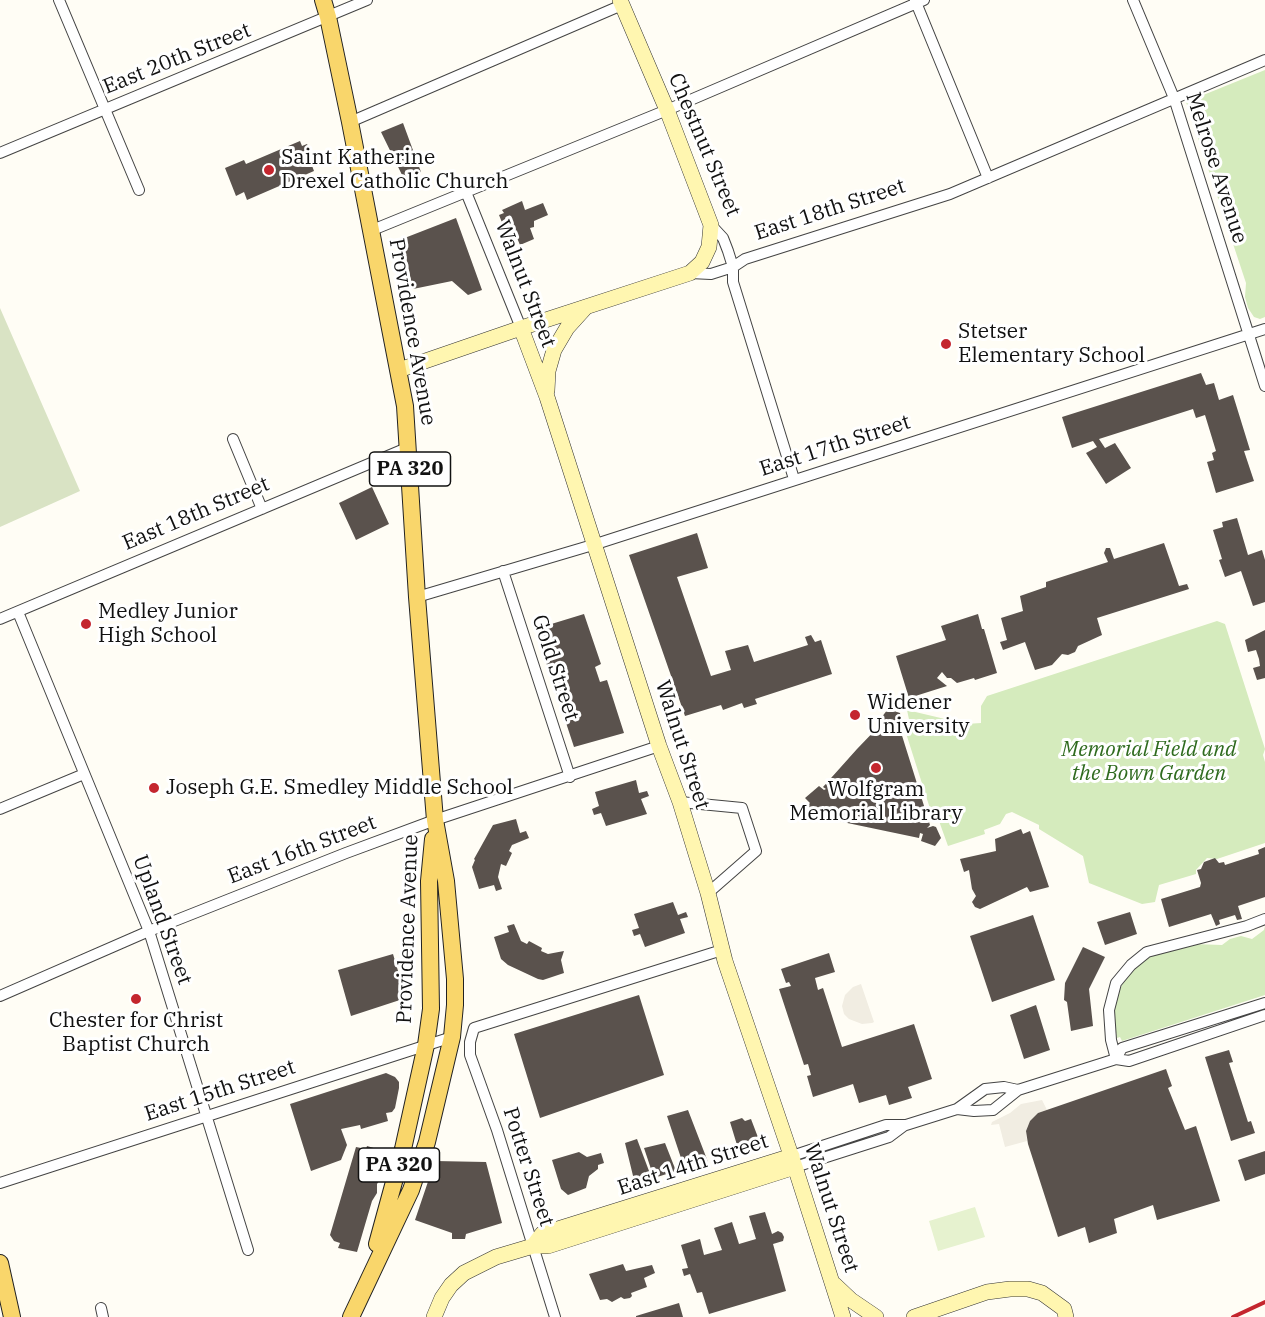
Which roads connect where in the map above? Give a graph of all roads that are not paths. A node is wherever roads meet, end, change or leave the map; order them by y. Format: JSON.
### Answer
{"nodes":[{"id":1,"x":59,"y":0,"type":"edge"},
{"id":2,"x":322,"y":0,"type":"edge"},
{"id":3,"x":368,"y":0,"type":"edge"},
{"id":4,"x":1133,"y":0,"type":"edge"},
{"id":5,"x":918,"y":1,"type":"edge"},
{"id":6,"x":621,"y":2,"type":"edge"},
{"id":7,"x":328,"y":17,"type":"junction"},
{"id":8,"x":1265,"y":60,"type":"edge"},
{"id":9,"x":1174,"y":98,"type":"junction"},
{"id":10,"x":105,"y":110,"type":"junction"},
{"id":11,"x":667,"y":110,"type":"junction"},
{"id":12,"x":350,"y":122,"type":"junction"},
{"id":13,"x":0,"y":153,"type":"edge"},
{"id":14,"x":988,"y":178,"type":"junction"},
{"id":15,"x":139,"y":190,"type":"dead end"},
{"id":16,"x":466,"y":192,"type":"junction"},
{"id":17,"x":711,"y":225,"type":"junction"},
{"id":18,"x":370,"y":231,"type":"junction"},
{"id":19,"x":733,"y":267,"type":"junction"},
{"id":20,"x":690,"y":273,"type":"junction"},
{"id":21,"x":587,"y":306,"type":"junction"},
{"id":22,"x":521,"y":328,"type":"junction"},
{"id":23,"x":1265,"y":329,"type":"edge"},
{"id":24,"x":1249,"y":334,"type":"junction"},
{"id":25,"x":399,"y":370,"type":"junction"},
{"id":26,"x":1265,"y":386,"type":"edge"},
{"id":27,"x":547,"y":398,"type":"junction"},
{"id":28,"x":232,"y":439,"type":"dead end"},
{"id":29,"x":409,"y":447,"type":"junction"},
{"id":30,"x":794,"y":479,"type":"junction"},
{"id":31,"x":262,"y":509,"type":"junction"},
{"id":32,"x":596,"y":544,"type":"junction"},
{"id":33,"x":503,"y":571,"type":"junction"},
{"id":34,"x":417,"y":597,"type":"junction"},
{"id":35,"x":18,"y":612,"type":"junction"},
{"id":36,"x":0,"y":619,"type":"edge"},
{"id":37,"x":659,"y":746,"type":"junction"},
{"id":38,"x":84,"y":774,"type":"junction"},
{"id":39,"x":570,"y":777,"type":"junction"},
{"id":40,"x":680,"y":802,"type":"junction"},
{"id":41,"x":0,"y":809,"type":"edge"},
{"id":42,"x":435,"y":820,"type":"junction"},
{"id":43,"x":708,"y":893,"type":"junction"},
{"id":44,"x":1265,"y":920,"type":"edge"},
{"id":45,"x":149,"y":931,"type":"junction"},
{"id":46,"x":722,"y":950,"type":"junction"},
{"id":47,"x":0,"y":996,"type":"edge"},
{"id":48,"x":1265,"y":1003,"type":"edge"},
{"id":49,"x":1265,"y":1015,"type":"edge"},
{"id":50,"x":452,"y":1037,"type":"junction"},
{"id":51,"x":426,"y":1045,"type":"junction"},
{"id":52,"x":1116,"y":1059,"type":"junction"},
{"id":53,"x":1018,"y":1090,"type":"junction"},
{"id":54,"x":957,"y":1108,"type":"junction"},
{"id":55,"x":206,"y":1117,"type":"junction"},
{"id":56,"x":794,"y":1161,"type":"junction"},
{"id":57,"x":0,"y":1182,"type":"edge"},
{"id":58,"x":533,"y":1246,"type":"junction"},
{"id":59,"x":248,"y":1250,"type":"dead end"},
{"id":60,"x":0,"y":1263,"type":"edge"},
{"id":61,"x":365,"y":1283,"type":"junction"},
{"id":62,"x":834,"y":1284,"type":"junction"},
{"id":63,"x":12,"y":1317,"type":"edge"},
{"id":64,"x":351,"y":1317,"type":"edge"},
{"id":65,"x":434,"y":1317,"type":"edge"},
{"id":66,"x":555,"y":1317,"type":"edge"},
{"id":67,"x":843,"y":1317,"type":"edge"},
{"id":68,"x":876,"y":1317,"type":"edge"},
{"id":69,"x":914,"y":1317,"type":"edge"},
{"id":70,"x":1066,"y":1317,"type":"edge"}],
"edges":[{"from":1,"to":10,"type":"street"},
{"from":2,"to":7,"type":"main road","name":"Providence Avenue","number":"PA 320"},
{"from":3,"to":7,"type":"street","name":"East 20th Street"},
{"from":4,"to":9,"type":"street","name":"Melrose Avenue"},
{"from":5,"to":11,"type":"street"},
{"from":5,"to":14,"type":"street"},
{"from":6,"to":11,"type":"street","name":"Chestnut Street"},
{"from":6,"to":12,"type":"street"},
{"from":7,"to":10,"type":"street","name":"East 20th Street"},
{"from":7,"to":12,"type":"main road","name":"Providence Avenue","number":"PA 320"},
{"from":8,"to":9,"type":"street","name":"East 18th Street"},
{"from":9,"to":14,"type":"street","name":"East 18th Street"},
{"from":9,"to":24,"type":"street","name":"Melrose Avenue"},
{"from":10,"to":13,"type":"street","name":"East 20th Street"},
{"from":10,"to":15,"type":"street"},
{"from":11,"to":16,"type":"street"},
{"from":11,"to":17,"type":"street","name":"Chestnut Street"},
{"from":12,"to":18,"type":"main road","name":"Providence Avenue","number":"PA 320"},
{"from":14,"to":19,"type":"street","name":"East 18th Street"},
{"from":16,"to":18,"type":"street"},
{"from":16,"to":22,"type":"street","name":"Walnut Street"},
{"from":17,"to":19,"type":"street","name":"Chestnut Street"},
{"from":17,"to":20,"type":"street"},
{"from":18,"to":25,"type":"main road","name":"Providence Avenue","number":"PA 320"},
{"from":19,"to":20,"type":"street","name":"East 18th Street"},
{"from":19,"to":30,"type":"street","name":"Chestnut Street"},
{"from":20,"to":21,"type":"street","name":"East 18th Street"},
{"from":21,"to":22,"type":"street","name":"East 18th Street"},
{"from":21,"to":27,"type":"street"},
{"from":22,"to":25,"type":"street","name":"East 18th Street"},
{"from":22,"to":27,"type":"street","name":"Walnut Street"},
{"from":23,"to":24,"type":"street","name":"East 17th Street"},
{"from":24,"to":26,"type":"street","name":"Melrose Avenue"},
{"from":24,"to":30,"type":"street","name":"East 17th Street"},
{"from":25,"to":29,"type":"main road","name":"Providence Avenue","number":"PA 320"},
{"from":27,"to":32,"type":"street","name":"Walnut Street"},
{"from":28,"to":31,"type":"street"},
{"from":29,"to":31,"type":"street","name":"East 18th Street"},
{"from":29,"to":34,"type":"main road","name":"Providence Avenue","number":"PA 320"},
{"from":30,"to":32,"type":"street","name":"East 17th Street"},
{"from":31,"to":35,"type":"street","name":"East 18th Street"},
{"from":32,"to":33,"type":"street","name":"East 17th Street"},
{"from":32,"to":37,"type":"street","name":"Walnut Street"},
{"from":33,"to":34,"type":"street","name":"East 17th Street"},
{"from":33,"to":39,"type":"street","name":"Gold Street"},
{"from":34,"to":42,"type":"main road","name":"Providence Avenue","number":"PA 320"},
{"from":35,"to":36,"type":"street","name":"East 18th Street"},
{"from":35,"to":38,"type":"street","name":"Upland Street"},
{"from":37,"to":39,"type":"street","name":"East 16th Street"},
{"from":37,"to":40,"type":"street","name":"Walnut Street"},
{"from":38,"to":41,"type":"street"},
{"from":38,"to":45,"type":"street","name":"Upland Street"},
{"from":39,"to":42,"type":"street","name":"East 16th Street"},
{"from":40,"to":43,"type":"street","name":"Walnut Street"},
{"from":40,"to":43,"type":"street"},
{"from":42,"to":45,"type":"street","name":"East 16th Street"},
{"from":42,"to":50,"type":"main road","name":"Providence Avenue","number":"PA 320"},
{"from":42,"to":51,"type":"main road","name":"Providence Avenue","number":"PA 320"},
{"from":43,"to":46,"type":"street","name":"Walnut Street"},
{"from":44,"to":52,"type":"street"},
{"from":45,"to":47,"type":"street","name":"East 16th Street"},
{"from":45,"to":55,"type":"street","name":"Upland Street"},
{"from":46,"to":56,"type":"street","name":"Walnut Street"},
{"from":46,"to":58,"type":"street","name":"Potter Street"},
{"from":48,"to":52,"type":"street","name":"East 14th Street"},
{"from":49,"to":52,"type":"street","name":"East 14th Street"},
{"from":50,"to":51,"type":"street","name":"East 15th Street"},
{"from":50,"to":61,"type":"main road","name":"Providence Avenue","number":"PA 320"},
{"from":51,"to":55,"type":"street","name":"East 15th Street"},
{"from":51,"to":61,"type":"main road","name":"Providence Avenue","number":"PA 320"},
{"from":52,"to":53,"type":"street","name":"East 14th Street"},
{"from":53,"to":54,"type":"street","name":"East 14th Street"},
{"from":53,"to":54,"type":"street","name":"East 14th Street"},
{"from":54,"to":56,"type":"street","name":"East 14th Street"},
{"from":55,"to":57,"type":"street","name":"East 15th Street"},
{"from":55,"to":59,"type":"street","name":"Upland Street"},
{"from":56,"to":58,"type":"street","name":"East 14th Street"},
{"from":56,"to":62,"type":"street","name":"Walnut Street"},
{"from":58,"to":65,"type":"street","name":"East 14th Street"},
{"from":58,"to":66,"type":"street","name":"Potter Street"},
{"from":60,"to":63,"type":"main road"},
{"from":61,"to":64,"type":"main road","name":"Providence Avenue","number":"PA 320"},
{"from":62,"to":67,"type":"street","name":"Walnut Street"},
{"from":62,"to":68,"type":"street"},
{"from":69,"to":70,"type":"street"}]}
